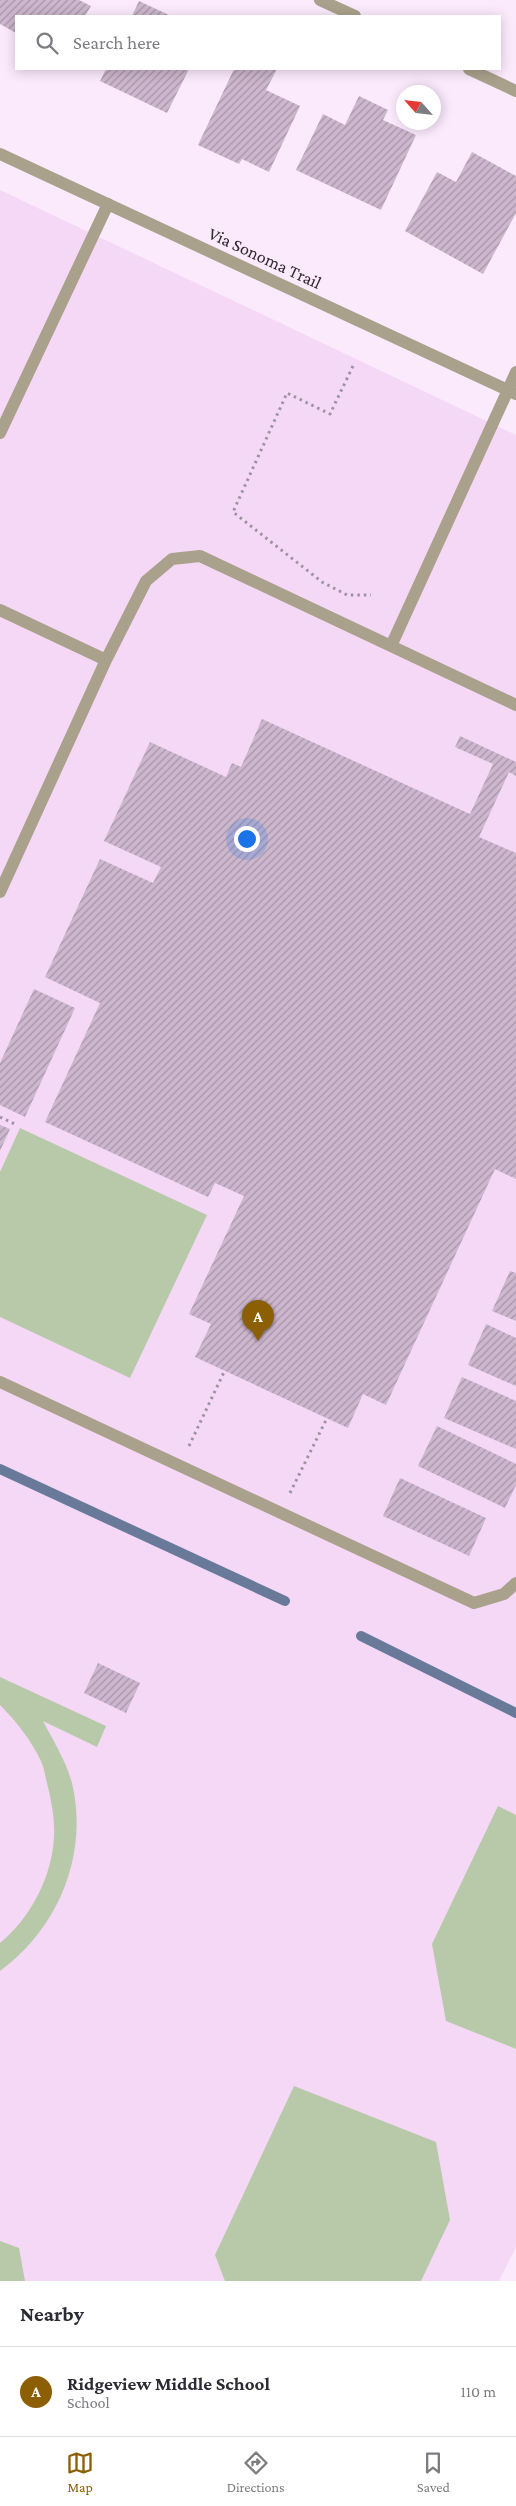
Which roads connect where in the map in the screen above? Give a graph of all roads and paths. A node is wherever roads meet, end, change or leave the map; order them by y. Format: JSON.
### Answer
{"nodes":[{"id":1,"x":320,"y":0,"type":"edge"},
{"id":2,"x":353,"y":15,"type":"edge"},
{"id":3,"x":471,"y":70,"type":"edge"},
{"id":4,"x":516,"y":91,"type":"edge"},
{"id":5,"x":0,"y":154,"type":"edge"},
{"id":6,"x":108,"y":204,"type":"junction"},
{"id":7,"x":353,"y":366,"type":"dead end"},
{"id":8,"x":516,"y":372,"type":"edge"},
{"id":9,"x":512,"y":392,"type":"edge"},
{"id":10,"x":0,"y":434,"type":"edge"},
{"id":11,"x":371,"y":595,"type":"dead end"},
{"id":12,"x":0,"y":610,"type":"edge"},
{"id":13,"x":391,"y":646,"type":"junction"},
{"id":14,"x":106,"y":660,"type":"junction"},
{"id":15,"x":516,"y":705,"type":"edge"},
{"id":16,"x":0,"y":892,"type":"edge"},
{"id":17,"x":0,"y":1117,"type":"edge"},
{"id":18,"x":17,"y":1125,"type":"dead end"},
{"id":19,"x":225,"y":1370,"type":"dead end"},
{"id":20,"x":0,"y":1382,"type":"edge"},
{"id":21,"x":327,"y":1418,"type":"dead end"},
{"id":22,"x":180,"y":1465,"type":"junction"},
{"id":23,"x":280,"y":1513,"type":"junction"},
{"id":24,"x":516,"y":1583,"type":"edge"}],
"edges":[{"from":1,"to":2,"type":"street"},
{"from":3,"to":4,"type":"street"},
{"from":5,"to":6,"type":"street","name":"Via Sonoma Trail"},
{"from":6,"to":9,"type":"street","name":"Via Sonoma Trail"},
{"from":6,"to":10,"type":"street"},
{"from":7,"to":11,"type":"path"},
{"from":8,"to":9,"type":"street"},
{"from":9,"to":13,"type":"street"},
{"from":12,"to":14,"type":"street"},
{"from":13,"to":14,"type":"street"},
{"from":13,"to":15,"type":"street"},
{"from":14,"to":16,"type":"street"},
{"from":17,"to":18,"type":"path"},
{"from":19,"to":22,"type":"path"},
{"from":20,"to":22,"type":"street"},
{"from":21,"to":23,"type":"path"},
{"from":22,"to":23,"type":"street"},
{"from":23,"to":24,"type":"street"}]}
